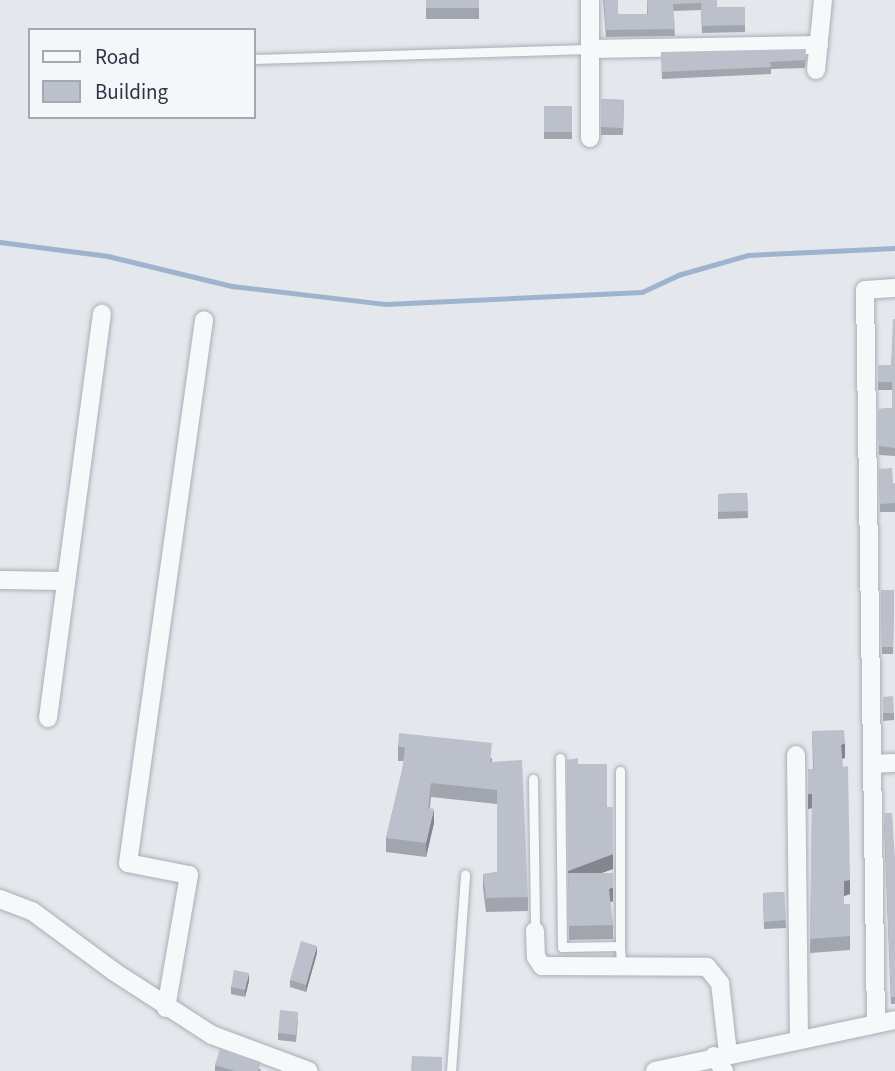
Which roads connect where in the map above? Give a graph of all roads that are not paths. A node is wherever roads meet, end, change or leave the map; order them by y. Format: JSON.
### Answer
{"nodes":[{"id":1,"x":590,"y":0,"type":"edge"},
{"id":2,"x":823,"y":0,"type":"edge"},
{"id":3,"x":818,"y":45,"type":"junction"},
{"id":4,"x":589,"y":49,"type":"junction"},
{"id":5,"x":256,"y":59,"type":"edge"},
{"id":6,"x":816,"y":70,"type":"dead end"},
{"id":7,"x":590,"y":138,"type":"dead end"},
{"id":8,"x":895,"y":288,"type":"edge"},
{"id":9,"x":102,"y":314,"type":"dead end"},
{"id":10,"x":204,"y":320,"type":"dead end"},
{"id":11,"x":0,"y":580,"type":"edge"},
{"id":12,"x":66,"y":581,"type":"junction"},
{"id":13,"x":48,"y":718,"type":"dead end"},
{"id":14,"x":796,"y":754,"type":"dead end"},
{"id":15,"x":560,"y":758,"type":"dead end"},
{"id":16,"x":895,"y":763,"type":"edge"},
{"id":17,"x":873,"y":764,"type":"junction"},
{"id":18,"x":620,"y":771,"type":"dead end"},
{"id":19,"x":533,"y":779,"type":"dead end"},
{"id":20,"x":465,"y":874,"type":"dead end"},
{"id":21,"x":0,"y":899,"type":"edge"},
{"id":22,"x":536,"y":931,"type":"joint"},
{"id":23,"x":620,"y":947,"type":"junction"},
{"id":24,"x":621,"y":966,"type":"junction"},
{"id":25,"x":166,"y":1007,"type":"junction"},
{"id":26,"x":895,"y":1020,"type":"edge"},
{"id":27,"x":876,"y":1024,"type":"junction"},
{"id":28,"x":799,"y":1039,"type":"junction"},
{"id":29,"x":722,"y":1060,"type":"edge"},
{"id":30,"x":309,"y":1071,"type":"edge"},
{"id":31,"x":451,"y":1071,"type":"edge"},
{"id":32,"x":655,"y":1071,"type":"edge"}],
"edges":[{"from":1,"to":4,"type":"street"},
{"from":2,"to":3,"type":"street"},
{"from":3,"to":4,"type":"street"},
{"from":3,"to":6,"type":"street"},
{"from":4,"to":5,"type":"lane"},
{"from":4,"to":7,"type":"street"},
{"from":8,"to":17,"type":"street"},
{"from":9,"to":12,"type":"street"},
{"from":10,"to":25,"type":"street"},
{"from":11,"to":12,"type":"street"},
{"from":12,"to":13,"type":"street"},
{"from":14,"to":28,"type":"street"},
{"from":15,"to":23,"type":"lane"},
{"from":16,"to":17,"type":"street"},
{"from":17,"to":27,"type":"street"},
{"from":18,"to":23,"type":"lane"},
{"from":19,"to":22,"type":"lane"},
{"from":20,"to":31,"type":"lane"},
{"from":21,"to":25,"type":"street"},
{"from":22,"to":24,"type":"street"},
{"from":23,"to":24,"type":"lane"},
{"from":24,"to":29,"type":"street"},
{"from":25,"to":30,"type":"street"},
{"from":26,"to":27,"type":"street"},
{"from":27,"to":28,"type":"street"},
{"from":28,"to":29,"type":"street"},
{"from":29,"to":32,"type":"street"}]}
